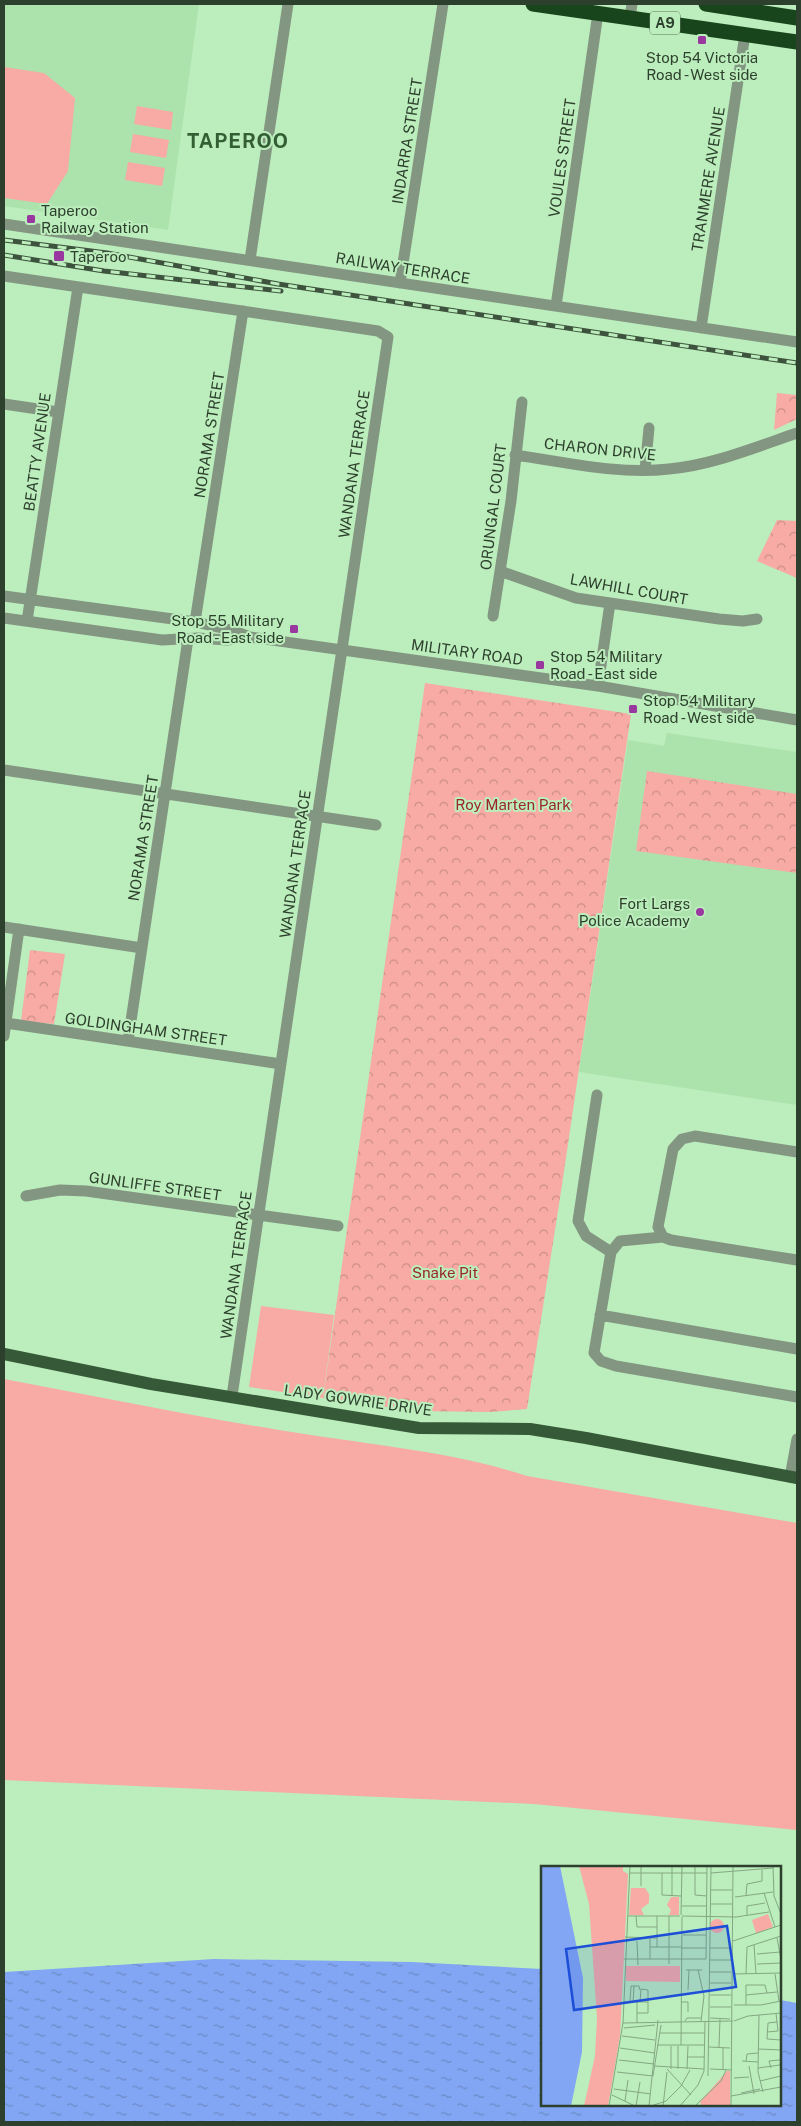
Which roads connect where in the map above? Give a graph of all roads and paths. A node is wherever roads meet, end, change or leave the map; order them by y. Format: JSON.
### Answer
{"nodes":[{"id":1,"x":288,"y":4,"type":"edge"},
{"id":2,"x":443,"y":4,"type":"edge"},
{"id":3,"x":533,"y":4,"type":"edge"},
{"id":4,"x":706,"y":4,"type":"edge"},
{"id":5,"x":631,"y":11,"type":"edge"},
{"id":6,"x":598,"y":13,"type":"junction"},
{"id":7,"x":797,"y":18,"type":"edge"},
{"id":8,"x":746,"y":34,"type":"junction"},
{"id":9,"x":797,"y":42,"type":"edge"},
{"id":10,"x":4,"y":224,"type":"edge"},
{"id":11,"x":250,"y":260,"type":"junction"},
{"id":12,"x":4,"y":276,"type":"edge"},
{"id":13,"x":400,"y":283,"type":"junction"},
{"id":14,"x":78,"y":287,"type":"junction"},
{"id":15,"x":556,"y":306,"type":"junction"},
{"id":16,"x":243,"y":311,"type":"junction"},
{"id":17,"x":701,"y":328,"type":"junction"},
{"id":18,"x":797,"y":342,"type":"edge"},
{"id":19,"x":522,"y":402,"type":"dead end"},
{"id":20,"x":4,"y":404,"type":"edge"},
{"id":21,"x":58,"y":412,"type":"junction"},
{"id":22,"x":649,"y":428,"type":"dead end"},
{"id":23,"x":797,"y":433,"type":"edge"},
{"id":24,"x":515,"y":455,"type":"junction"},
{"id":25,"x":645,"y":470,"type":"junction"},
{"id":26,"x":500,"y":571,"type":"junction"},
{"id":27,"x":4,"y":596,"type":"edge"},
{"id":28,"x":30,"y":600,"type":"junction"},
{"id":29,"x":610,"y":602,"type":"junction"},
{"id":30,"x":493,"y":616,"type":"dead end"},
{"id":31,"x":4,"y":618,"type":"edge"},
{"id":32,"x":757,"y":619,"type":"dead end"},
{"id":33,"x":27,"y":621,"type":"junction"},
{"id":34,"x":195,"y":622,"type":"junction"},
{"id":35,"x":250,"y":636,"type":"junction"},
{"id":36,"x":188,"y":639,"type":"junction"},
{"id":37,"x":342,"y":649,"type":"junction"},
{"id":38,"x":598,"y":686,"type":"junction"},
{"id":39,"x":797,"y":720,"type":"edge"},
{"id":40,"x":4,"y":770,"type":"edge"},
{"id":41,"x":165,"y":794,"type":"junction"},
{"id":42,"x":318,"y":817,"type":"junction"},
{"id":43,"x":376,"y":825,"type":"dead end"},
{"id":44,"x":4,"y":927,"type":"edge"},
{"id":45,"x":19,"y":929,"type":"junction"},
{"id":46,"x":142,"y":948,"type":"junction"},
{"id":47,"x":6,"y":1023,"type":"junction"},
{"id":48,"x":4,"y":1036,"type":"edge"},
{"id":49,"x":128,"y":1041,"type":"junction"},
{"id":50,"x":281,"y":1064,"type":"junction"},
{"id":51,"x":597,"y":1095,"type":"dead end"},
{"id":52,"x":797,"y":1152,"type":"edge"},
{"id":53,"x":26,"y":1196,"type":"dead end"},
{"id":54,"x":259,"y":1215,"type":"junction"},
{"id":55,"x":338,"y":1226,"type":"dead end"},
{"id":56,"x":663,"y":1237,"type":"junction"},
{"id":57,"x":611,"y":1252,"type":"junction"},
{"id":58,"x":797,"y":1260,"type":"edge"},
{"id":59,"x":600,"y":1315,"type":"junction"},
{"id":60,"x":797,"y":1349,"type":"edge"},
{"id":61,"x":4,"y":1354,"type":"edge"},
{"id":62,"x":232,"y":1396,"type":"junction"},
{"id":63,"x":797,"y":1397,"type":"edge"},
{"id":64,"x":797,"y":1439,"type":"edge"},
{"id":65,"x":793,"y":1478,"type":"edge"}],
"edges":[{"from":1,"to":11,"type":"street"},
{"from":2,"to":13,"type":"street","name":"INDARRA STREET"},
{"from":3,"to":6,"type":"highway","number":"A9"},
{"from":4,"to":7,"type":"highway"},
{"from":5,"to":6,"type":"highway","number":"A9"},
{"from":5,"to":8,"type":"highway","number":"A9"},
{"from":6,"to":15,"type":"street","name":"VOULES STREET"},
{"from":8,"to":9,"type":"highway","number":"A9"},
{"from":8,"to":17,"type":"street","name":"TRANMERE AVENUE"},
{"from":10,"to":11,"type":"street","name":"RAILWAY TERRACE"},
{"from":11,"to":13,"type":"street","name":"RAILWAY TERRACE"},
{"from":12,"to":14,"type":"street"},
{"from":13,"to":15,"type":"street","name":"RAILWAY TERRACE"},
{"from":14,"to":16,"type":"street"},
{"from":14,"to":21,"type":"street","name":"BEATTY AVENUE"},
{"from":15,"to":17,"type":"street","name":"RAILWAY TERRACE"},
{"from":16,"to":34,"type":"street","name":"NORAMA STREET"},
{"from":16,"to":37,"type":"street","name":"WANDANA TERRACE"},
{"from":17,"to":18,"type":"street","name":"RAILWAY TERRACE"},
{"from":19,"to":24,"type":"street","name":"ORUNGAL COURT"},
{"from":20,"to":21,"type":"street"},
{"from":21,"to":28,"type":"street","name":"BEATTY AVENUE"},
{"from":22,"to":25,"type":"street"},
{"from":23,"to":25,"type":"street","name":"CHARON DRIVE"},
{"from":24,"to":25,"type":"street","name":"CHARON DRIVE"},
{"from":24,"to":26,"type":"street","name":"ORUNGAL COURT"},
{"from":26,"to":29,"type":"street","name":"LAWHILL COURT"},
{"from":26,"to":30,"type":"street","name":"ORUNGAL COURT"},
{"from":27,"to":28,"type":"street","name":"MILITARY ROAD"},
{"from":28,"to":33,"type":"street","name":"BEATTY AVENUE"},
{"from":28,"to":34,"type":"street","name":"MILITARY ROAD"},
{"from":29,"to":32,"type":"street","name":"LAWHILL COURT"},
{"from":29,"to":38,"type":"street"},
{"from":31,"to":33,"type":"street","name":"MILITARY ROAD"},
{"from":33,"to":36,"type":"street","name":"MILITARY ROAD"},
{"from":34,"to":35,"type":"street","name":"MILITARY ROAD"},
{"from":35,"to":36,"type":"street","name":"MILITARY ROAD"},
{"from":35,"to":37,"type":"street","name":"MILITARY ROAD"},
{"from":36,"to":41,"type":"street","name":"NORAMA STREET"},
{"from":37,"to":38,"type":"street","name":"MILITARY ROAD"},
{"from":37,"to":42,"type":"street","name":"WANDANA TERRACE"},
{"from":38,"to":39,"type":"street","name":"MILITARY ROAD"},
{"from":40,"to":41,"type":"street"},
{"from":41,"to":42,"type":"street"},
{"from":41,"to":46,"type":"street","name":"NORAMA STREET"},
{"from":42,"to":43,"type":"street"},
{"from":42,"to":50,"type":"street","name":"WANDANA TERRACE"},
{"from":44,"to":45,"type":"street"},
{"from":45,"to":46,"type":"street"},
{"from":45,"to":47,"type":"street"},
{"from":46,"to":49,"type":"street","name":"NORAMA STREET"},
{"from":47,"to":48,"type":"street"},
{"from":47,"to":49,"type":"street","name":"GOLDINGHAM STREET"},
{"from":49,"to":50,"type":"street","name":"GOLDINGHAM STREET"},
{"from":50,"to":54,"type":"street","name":"WANDANA TERRACE"},
{"from":51,"to":57,"type":"street"},
{"from":52,"to":56,"type":"street"},
{"from":53,"to":54,"type":"street","name":"GUNLIFFE STREET"},
{"from":54,"to":55,"type":"street","name":"GUNLIFFE STREET"},
{"from":54,"to":62,"type":"street","name":"WANDANA TERRACE"},
{"from":56,"to":57,"type":"street"},
{"from":56,"to":58,"type":"street"},
{"from":57,"to":59,"type":"street"},
{"from":59,"to":60,"type":"street"},
{"from":59,"to":63,"type":"street"},
{"from":61,"to":62,"type":"main road","name":"LADY GOWRIE DRIVE"},
{"from":62,"to":65,"type":"main road","name":"LADY GOWRIE DRIVE"},
{"from":64,"to":65,"type":"street"}]}
